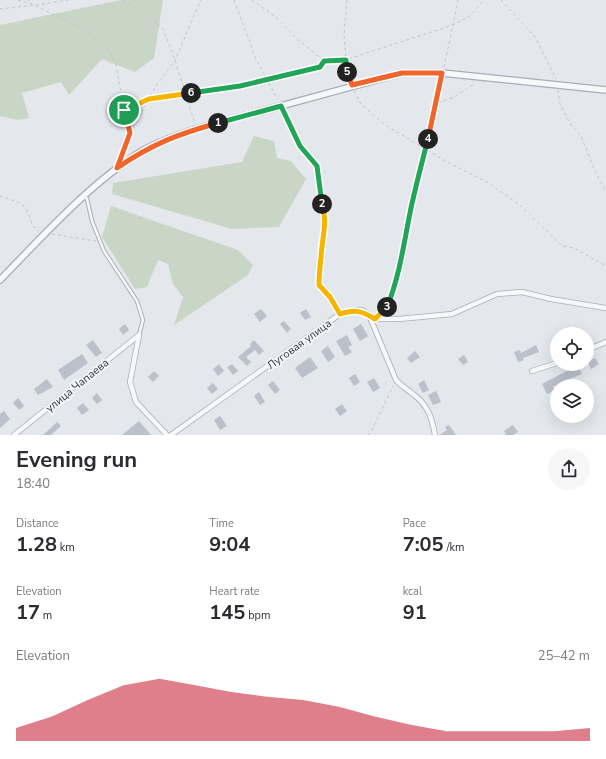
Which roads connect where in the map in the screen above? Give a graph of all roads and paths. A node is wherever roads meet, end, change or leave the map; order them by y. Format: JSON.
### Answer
{"nodes":[{"id":1,"x":18,"y":0,"type":"edge"},
{"id":2,"x":27,"y":0,"type":"edge"},
{"id":3,"x":33,"y":0,"type":"edge"},
{"id":4,"x":68,"y":0,"type":"edge"},
{"id":5,"x":124,"y":0,"type":"edge"},
{"id":6,"x":200,"y":0,"type":"edge"},
{"id":7,"x":234,"y":0,"type":"edge"},
{"id":8,"x":252,"y":0,"type":"edge"},
{"id":9,"x":347,"y":0,"type":"edge"},
{"id":10,"x":458,"y":0,"type":"edge"},
{"id":11,"x":484,"y":0,"type":"edge"},
{"id":12,"x":501,"y":0,"type":"edge"},
{"id":13,"x":34,"y":5,"type":"junction"},
{"id":14,"x":0,"y":9,"type":"edge"},
{"id":15,"x":453,"y":25,"type":"junction"},
{"id":16,"x":175,"y":60,"type":"junction"},
{"id":17,"x":346,"y":60,"type":"junction"},
{"id":18,"x":324,"y":61,"type":"junction"},
{"id":19,"x":442,"y":73,"type":"junction"},
{"id":20,"x":266,"y":80,"type":"junction"},
{"id":21,"x":474,"y":84,"type":"dead end"},
{"id":22,"x":352,"y":85,"type":"junction"},
{"id":23,"x":557,"y":86,"type":"junction"},
{"id":24,"x":606,"y":90,"type":"edge"},
{"id":25,"x":185,"y":93,"type":"junction"},
{"id":26,"x":149,"y":99,"type":"junction"},
{"id":27,"x":435,"y":104,"type":"junction"},
{"id":28,"x":281,"y":106,"type":"junction"},
{"id":29,"x":124,"y":110,"type":"junction"},
{"id":30,"x":116,"y":114,"type":"dead end"},
{"id":31,"x":196,"y":129,"type":"junction"},
{"id":32,"x":130,"y":133,"type":"junction"},
{"id":33,"x":425,"y":148,"type":"junction"},
{"id":34,"x":117,"y":168,"type":"junction"},
{"id":35,"x":606,"y":192,"type":"edge"},
{"id":36,"x":85,"y":197,"type":"junction"},
{"id":37,"x":606,"y":266,"type":"edge"},
{"id":38,"x":0,"y":280,"type":"edge"},
{"id":39,"x":606,"y":308,"type":"edge"},
{"id":40,"x":340,"y":314,"type":"junction"},
{"id":41,"x":369,"y":315,"type":"junction"},
{"id":42,"x":375,"y":319,"type":"junction"},
{"id":43,"x":139,"y":335,"type":"junction"},
{"id":44,"x":606,"y":342,"type":"edge"},
{"id":45,"x":594,"y":347,"type":"edge"},
{"id":46,"x":550,"y":366,"type":"edge"},
{"id":47,"x":532,"y":372,"type":"dead end"},
{"id":48,"x":396,"y":380,"type":"junction"},
{"id":49,"x":14,"y":435,"type":"edge"},
{"id":50,"x":167,"y":435,"type":"edge"},
{"id":51,"x":171,"y":435,"type":"edge"},
{"id":52,"x":368,"y":435,"type":"edge"},
{"id":53,"x":435,"y":435,"type":"edge"}],
"edges":[{"from":1,"to":13,"type":"path"},
{"from":2,"to":3,"type":"path"},
{"from":4,"to":13,"type":"path"},
{"from":5,"to":16,"type":"path"},
{"from":6,"to":16,"type":"path"},
{"from":7,"to":20,"type":"path"},
{"from":8,"to":18,"type":"path"},
{"from":9,"to":17,"type":"path"},
{"from":10,"to":15,"type":"path"},
{"from":11,"to":15,"type":"path"},
{"from":12,"to":23,"type":"path"},
{"from":13,"to":14,"type":"path"},
{"from":13,"to":29,"type":"path"},
{"from":15,"to":17,"type":"path"},
{"from":15,"to":19,"type":"path"},
{"from":16,"to":25,"type":"path"},
{"from":16,"to":26,"type":"path"},
{"from":17,"to":18,"type":"path"},
{"from":17,"to":22,"type":"path"},
{"from":18,"to":20,"type":"path"},
{"from":19,"to":22,"type":"street"},
{"from":19,"to":23,"type":"street"},
{"from":19,"to":27,"type":"path"},
{"from":20,"to":25,"type":"path"},
{"from":20,"to":28,"type":"path"},
{"from":21,"to":27,"type":"path"},
{"from":22,"to":28,"type":"street"},
{"from":22,"to":33,"type":"path"},
{"from":23,"to":24,"type":"street"},
{"from":23,"to":35,"type":"path"},
{"from":25,"to":26,"type":"path"},
{"from":25,"to":31,"type":"path"},
{"from":26,"to":29,"type":"path"},
{"from":26,"to":32,"type":"path"},
{"from":27,"to":33,"type":"path"},
{"from":28,"to":31,"type":"street"},
{"from":28,"to":40,"type":"path"},
{"from":29,"to":30,"type":"path"},
{"from":29,"to":32,"type":"path"},
{"from":31,"to":34,"type":"street"},
{"from":32,"to":34,"type":"path"},
{"from":33,"to":37,"type":"path"},
{"from":33,"to":42,"type":"path"},
{"from":34,"to":36,"type":"street"},
{"from":36,"to":38,"type":"street"},
{"from":36,"to":43,"type":"lane"},
{"from":39,"to":42,"type":"street"},
{"from":40,"to":41,"type":"street","name":"Луговая улица"},
{"from":40,"to":51,"type":"street","name":"Луговая улица"},
{"from":41,"to":42,"type":"street","name":"Луговая улица"},
{"from":41,"to":48,"type":"street"},
{"from":43,"to":49,"type":"street","name":"улица Чапаева"},
{"from":43,"to":50,"type":"street"},
{"from":44,"to":45,"type":"street"},
{"from":46,"to":47,"type":"street"},
{"from":48,"to":52,"type":"path"},
{"from":48,"to":53,"type":"street"}]}
